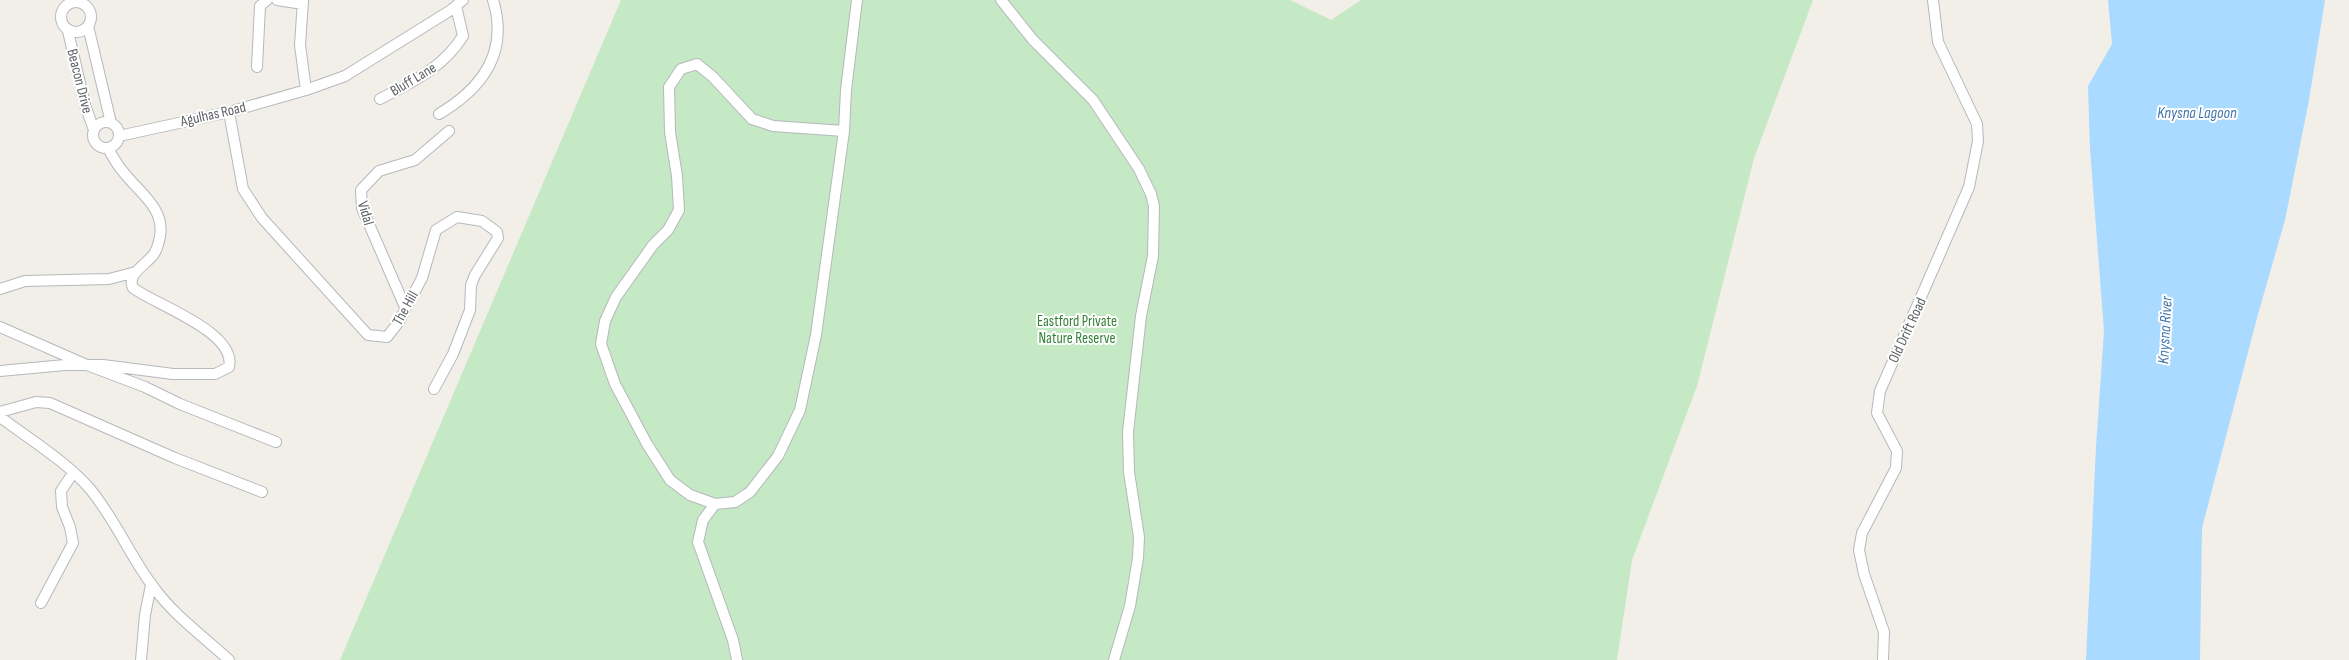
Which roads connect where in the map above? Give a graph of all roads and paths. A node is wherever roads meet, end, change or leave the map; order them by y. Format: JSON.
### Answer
{"nodes":[{"id":1,"x":266,"y":0,"type":"edge"},
{"id":2,"x":277,"y":0,"type":"edge"},
{"id":3,"x":493,"y":0,"type":"edge"},
{"id":4,"x":857,"y":0,"type":"edge"},
{"id":5,"x":1001,"y":0,"type":"edge"},
{"id":6,"x":1933,"y":0,"type":"edge"},
{"id":7,"x":76,"y":1,"type":"edge"},
{"id":8,"x":303,"y":2,"type":"edge"},
{"id":9,"x":460,"y":3,"type":"edge"},
{"id":10,"x":88,"y":26,"type":"junction"},
{"id":11,"x":68,"y":31,"type":"junction"},
{"id":12,"x":257,"y":67,"type":"dead end"},
{"id":13,"x":306,"y":90,"type":"junction"},
{"id":14,"x":380,"y":99,"type":"dead end"},
{"id":15,"x":229,"y":112,"type":"junction"},
{"id":16,"x":440,"y":114,"type":"dead end"},
{"id":17,"x":111,"y":123,"type":"junction"},
{"id":18,"x":94,"y":130,"type":"junction"},
{"id":19,"x":449,"y":131,"type":"dead end"},
{"id":20,"x":844,"y":131,"type":"junction"},
{"id":21,"x":119,"y":136,"type":"junction"},
{"id":22,"x":108,"y":148,"type":"junction"},
{"id":23,"x":136,"y":272,"type":"junction"},
{"id":24,"x":0,"y":289,"type":"edge"},
{"id":25,"x":404,"y":307,"type":"junction"},
{"id":26,"x":0,"y":327,"type":"edge"},
{"id":27,"x":87,"y":365,"type":"junction"},
{"id":28,"x":0,"y":371,"type":"edge"},
{"id":29,"x":434,"y":388,"type":"dead end"},
{"id":30,"x":0,"y":412,"type":"edge"},
{"id":31,"x":0,"y":417,"type":"edge"},
{"id":32,"x":276,"y":442,"type":"dead end"},
{"id":33,"x":73,"y":474,"type":"junction"},
{"id":34,"x":262,"y":492,"type":"dead end"},
{"id":35,"x":715,"y":504,"type":"junction"},
{"id":36,"x":151,"y":585,"type":"junction"},
{"id":37,"x":41,"y":603,"type":"dead end"},
{"id":38,"x":142,"y":660,"type":"edge"},
{"id":39,"x":229,"y":660,"type":"edge"},
{"id":40,"x":737,"y":660,"type":"edge"},
{"id":41,"x":1114,"y":660,"type":"edge"},
{"id":42,"x":1883,"y":660,"type":"edge"}],
"edges":[{"from":1,"to":12,"type":"street"},
{"from":2,"to":8,"type":"street"},
{"from":3,"to":16,"type":"street"},
{"from":4,"to":20,"type":"street"},
{"from":5,"to":41,"type":"street"},
{"from":6,"to":42,"type":"street","name":"Old Drift Road"},
{"from":7,"to":10,"type":"street"},
{"from":7,"to":11,"type":"street"},
{"from":8,"to":13,"type":"street"},
{"from":9,"to":13,"type":"street","name":"Agulhas Road"},
{"from":9,"to":14,"type":"street","name":"Bluff Lane"},
{"from":10,"to":11,"type":"street"},
{"from":10,"to":17,"type":"street","name":"Beacon Drive"},
{"from":11,"to":18,"type":"street","name":"Beacon Drive"},
{"from":13,"to":15,"type":"street","name":"Agulhas Road"},
{"from":15,"to":21,"type":"street","name":"Agulhas Road"},
{"from":15,"to":25,"type":"street","name":"The Hill"},
{"from":17,"to":18,"type":"street"},
{"from":17,"to":21,"type":"street"},
{"from":18,"to":22,"type":"street"},
{"from":19,"to":25,"type":"street","name":"Vidal"},
{"from":20,"to":35,"type":"street"},
{"from":20,"to":35,"type":"street"},
{"from":21,"to":22,"type":"street"},
{"from":22,"to":23,"type":"street"},
{"from":23,"to":24,"type":"street"},
{"from":23,"to":27,"type":"street"},
{"from":25,"to":29,"type":"street","name":"The Hill"},
{"from":26,"to":27,"type":"street"},
{"from":27,"to":28,"type":"street"},
{"from":27,"to":32,"type":"street"},
{"from":30,"to":34,"type":"street"},
{"from":31,"to":33,"type":"street"},
{"from":33,"to":36,"type":"street"},
{"from":33,"to":37,"type":"street"},
{"from":35,"to":40,"type":"street"},
{"from":36,"to":38,"type":"street"},
{"from":36,"to":39,"type":"street"}]}
